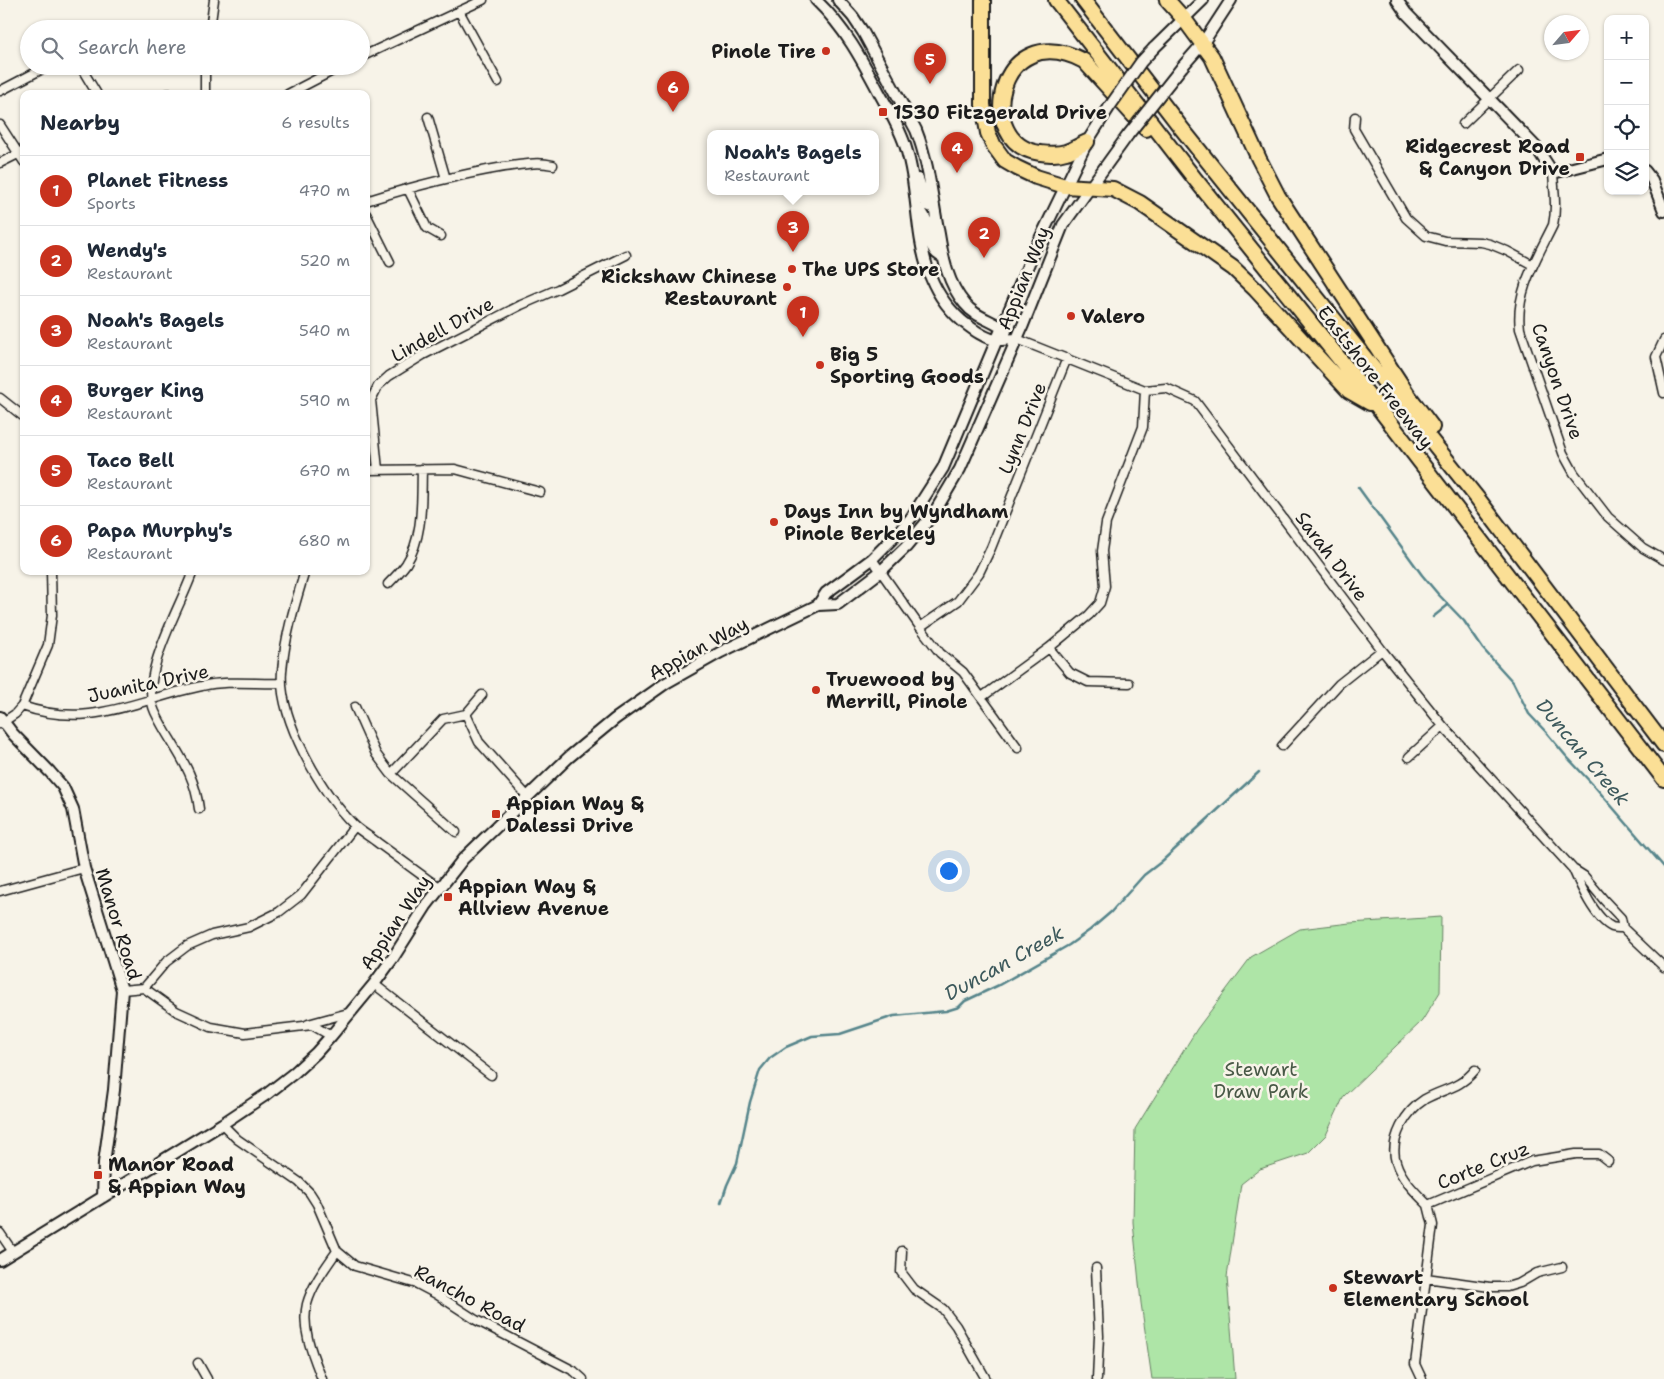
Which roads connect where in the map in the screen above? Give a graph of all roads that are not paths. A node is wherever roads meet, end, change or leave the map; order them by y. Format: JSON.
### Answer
{"nodes":[{"id":1,"x":214,"y":0,"type":"edge"},
{"id":2,"x":483,"y":0,"type":"edge"},
{"id":3,"x":816,"y":0,"type":"edge"},
{"id":4,"x":838,"y":0,"type":"edge"},
{"id":5,"x":982,"y":0,"type":"edge"},
{"id":6,"x":1056,"y":0,"type":"edge"},
{"id":7,"x":1084,"y":0,"type":"edge"},
{"id":8,"x":1167,"y":0,"type":"edge"},
{"id":9,"x":1203,"y":0,"type":"edge"},
{"id":10,"x":1231,"y":0,"type":"edge"},
{"id":11,"x":1397,"y":0,"type":"edge"},
{"id":12,"x":459,"y":12,"type":"junction"},
{"id":13,"x":1184,"y":19,"type":"junction"},
{"id":14,"x":211,"y":20,"type":"edge"},
{"id":15,"x":1203,"y":43,"type":"junction"},
{"id":16,"x":370,"y":53,"type":"edge"},
{"id":17,"x":1519,"y":70,"type":"dead end"},
{"id":18,"x":31,"y":75,"type":"edge"},
{"id":19,"x":84,"y":75,"type":"edge"},
{"id":20,"x":205,"y":75,"type":"edge"},
{"id":21,"x":325,"y":75,"type":"edge"},
{"id":22,"x":498,"y":82,"type":"dead end"},
{"id":23,"x":94,"y":90,"type":"edge"},
{"id":24,"x":205,"y":90,"type":"edge"},
{"id":25,"x":296,"y":90,"type":"edge"},
{"id":26,"x":0,"y":91,"type":"edge"},
{"id":27,"x":1490,"y":99,"type":"junction"},
{"id":28,"x":428,"y":117,"type":"dead end"},
{"id":29,"x":1355,"y":117,"type":"dead end"},
{"id":30,"x":1463,"y":124,"type":"dead end"},
{"id":31,"x":0,"y":125,"type":"edge"},
{"id":32,"x":1087,"y":142,"type":"junction"},
{"id":33,"x":20,"y":151,"type":"edge"},
{"id":34,"x":20,"y":153,"type":"edge"},
{"id":35,"x":909,"y":160,"type":"junction"},
{"id":36,"x":1604,"y":160,"type":"edge"},
{"id":37,"x":0,"y":163,"type":"edge"},
{"id":38,"x":553,"y":165,"type":"dead end"},
{"id":39,"x":1552,"y":173,"type":"junction"},
{"id":40,"x":1649,"y":177,"type":"edge"},
{"id":41,"x":446,"y":179,"type":"junction"},
{"id":42,"x":1195,"y":179,"type":"junction"},
{"id":43,"x":1065,"y":186,"type":"junction"},
{"id":44,"x":1090,"y":187,"type":"junction"},
{"id":45,"x":408,"y":188,"type":"junction"},
{"id":46,"x":370,"y":200,"type":"edge"},
{"id":47,"x":916,"y":206,"type":"junction"},
{"id":48,"x":934,"y":208,"type":"junction"},
{"id":49,"x":1664,"y":210,"type":"edge"},
{"id":50,"x":370,"y":222,"type":"edge"},
{"id":51,"x":441,"y":236,"type":"dead end"},
{"id":52,"x":626,"y":255,"type":"dead end"},
{"id":53,"x":943,"y":257,"type":"junction"},
{"id":54,"x":390,"y":262,"type":"dead end"},
{"id":55,"x":1533,"y":265,"type":"junction"},
{"id":56,"x":1002,"y":327,"type":"junction"},
{"id":57,"x":1017,"y":339,"type":"junction"},
{"id":58,"x":996,"y":340,"type":"junction"},
{"id":59,"x":1664,"y":340,"type":"edge"},
{"id":60,"x":1067,"y":358,"type":"junction"},
{"id":61,"x":1145,"y":390,"type":"junction"},
{"id":62,"x":1664,"y":392,"type":"edge"},
{"id":63,"x":0,"y":398,"type":"edge"},
{"id":64,"x":1378,"y":407,"type":"junction"},
{"id":65,"x":20,"y":414,"type":"edge"},
{"id":66,"x":422,"y":469,"type":"junction"},
{"id":67,"x":370,"y":470,"type":"edge"},
{"id":68,"x":378,"y":470,"type":"junction"},
{"id":69,"x":540,"y":492,"type":"dead end"},
{"id":70,"x":1478,"y":499,"type":"junction"},
{"id":71,"x":872,"y":559,"type":"junction"},
{"id":72,"x":1664,"y":560,"type":"edge"},
{"id":73,"x":880,"y":572,"type":"junction"},
{"id":74,"x":51,"y":575,"type":"edge"},
{"id":75,"x":191,"y":575,"type":"edge"},
{"id":76,"x":304,"y":575,"type":"edge"},
{"id":77,"x":388,"y":584,"type":"dead end"},
{"id":78,"x":818,"y":605,"type":"junction"},
{"id":79,"x":920,"y":627,"type":"junction"},
{"id":80,"x":1049,"y":648,"type":"junction"},
{"id":81,"x":1382,"y":650,"type":"junction"},
{"id":82,"x":1129,"y":683,"type":"dead end"},
{"id":83,"x":282,"y":684,"type":"junction"},
{"id":84,"x":482,"y":695,"type":"dead end"},
{"id":85,"x":982,"y":697,"type":"junction"},
{"id":86,"x":151,"y":700,"type":"junction"},
{"id":87,"x":22,"y":706,"type":"junction"},
{"id":88,"x":354,"y":707,"type":"dead end"},
{"id":89,"x":466,"y":714,"type":"junction"},
{"id":90,"x":1,"y":721,"type":"edge"},
{"id":91,"x":1443,"y":726,"type":"junction"},
{"id":92,"x":1664,"y":745,"type":"edge"},
{"id":93,"x":1282,"y":746,"type":"dead end"},
{"id":94,"x":1018,"y":748,"type":"dead end"},
{"id":95,"x":1409,"y":757,"type":"dead end"},
{"id":96,"x":391,"y":774,"type":"junction"},
{"id":97,"x":1664,"y":779,"type":"edge"},
{"id":98,"x":527,"y":796,"type":"junction"},
{"id":99,"x":199,"y":809,"type":"dead end"},
{"id":100,"x":355,"y":826,"type":"junction"},
{"id":101,"x":456,"y":832,"type":"dead end"},
{"id":102,"x":84,"y":868,"type":"junction"},
{"id":103,"x":1573,"y":869,"type":"junction"},
{"id":104,"x":440,"y":887,"type":"junction"},
{"id":105,"x":0,"y":891,"type":"edge"},
{"id":106,"x":1623,"y":928,"type":"junction"},
{"id":107,"x":1664,"y":967,"type":"edge"},
{"id":108,"x":374,"y":984,"type":"junction"},
{"id":109,"x":144,"y":988,"type":"junction"},
{"id":110,"x":122,"y":990,"type":"junction"},
{"id":111,"x":352,"y":1012,"type":"junction"},
{"id":112,"x":303,"y":1025,"type":"junction"},
{"id":113,"x":331,"y":1036,"type":"junction"},
{"id":114,"x":1474,"y":1070,"type":"dead end"},
{"id":115,"x":491,"y":1075,"type":"dead end"},
{"id":116,"x":222,"y":1124,"type":"junction"},
{"id":117,"x":1608,"y":1161,"type":"dead end"},
{"id":118,"x":103,"y":1197,"type":"junction"},
{"id":119,"x":1428,"y":1205,"type":"junction"},
{"id":120,"x":0,"y":1233,"type":"edge"},
{"id":121,"x":337,"y":1251,"type":"junction"},
{"id":122,"x":902,"y":1251,"type":"dead end"},
{"id":123,"x":13,"y":1252,"type":"junction"},
{"id":124,"x":0,"y":1260,"type":"edge"},
{"id":125,"x":1562,"y":1266,"type":"dead end"},
{"id":126,"x":1096,"y":1268,"type":"dead end"},
{"id":127,"x":1426,"y":1278,"type":"junction"},
{"id":128,"x":198,"y":1363,"type":"dead end"},
{"id":129,"x":208,"y":1379,"type":"edge"},
{"id":130,"x":322,"y":1379,"type":"edge"},
{"id":131,"x":583,"y":1379,"type":"edge"},
{"id":132,"x":986,"y":1379,"type":"edge"},
{"id":133,"x":1097,"y":1379,"type":"edge"},
{"id":134,"x":1422,"y":1379,"type":"edge"}],
"edges":[{"from":1,"to":14,"type":"street"},
{"from":2,"to":12,"type":"street"},
{"from":3,"to":35,"type":"main road"},
{"from":4,"to":48,"type":"main road"},
{"from":5,"to":43,"type":"highway"},
{"from":6,"to":42,"type":"highway","name":"Eastshore Freeway"},
{"from":7,"to":70,"type":"highway","name":"Eastshore Freeway"},
{"from":8,"to":13,"type":"highway"},
{"from":9,"to":13,"type":"main road","name":"Appian Way"},
{"from":10,"to":15,"type":"main road","name":"Appian Way"},
{"from":11,"to":27,"type":"main road","name":"Canyon Drive"},
{"from":12,"to":16,"type":"street"},
{"from":12,"to":22,"type":"street"},
{"from":13,"to":15,"type":"highway"},
{"from":13,"to":32,"type":"main road","name":"Appian Way","bridge":true},
{"from":15,"to":44,"type":"main road","name":"Appian Way","bridge":true},
{"from":15,"to":70,"type":"highway"},
{"from":17,"to":27,"type":"street"},
{"from":18,"to":26,"type":"street"},
{"from":19,"to":23,"type":"street"},
{"from":20,"to":24,"type":"street"},
{"from":21,"to":25,"type":"street"},
{"from":27,"to":30,"type":"street"},
{"from":27,"to":39,"type":"main road","name":"Canyon Drive"},
{"from":28,"to":41,"type":"street"},
{"from":29,"to":55,"type":"street"},
{"from":31,"to":33,"type":"street"},
{"from":32,"to":42,"type":"highway"},
{"from":32,"to":43,"type":"main road","name":"Appian Way"},
{"from":34,"to":37,"type":"street"},
{"from":35,"to":47,"type":"main road"},
{"from":35,"to":48,"type":"main road"},
{"from":36,"to":39,"type":"main road"},
{"from":38,"to":41,"type":"street"},
{"from":39,"to":55,"type":"street","name":"Canyon Drive"},
{"from":40,"to":49,"type":"main road"},
{"from":41,"to":45,"type":"street"},
{"from":42,"to":64,"type":"highway","name":"Eastshore Freeway"},
{"from":43,"to":44,"type":"highway"},
{"from":43,"to":56,"type":"main road","name":"Appian Way"},
{"from":44,"to":57,"type":"main road","name":"Appian Way"},
{"from":44,"to":64,"type":"highway"},
{"from":45,"to":46,"type":"street"},
{"from":45,"to":51,"type":"street"},
{"from":47,"to":53,"type":"main road"},
{"from":47,"to":58,"type":"main road"},
{"from":48,"to":53,"type":"main road"},
{"from":50,"to":54,"type":"street"},
{"from":52,"to":68,"type":"street","name":"Lindell Drive"},
{"from":53,"to":56,"type":"main road"},
{"from":55,"to":72,"type":"street","name":"Canyon Drive"},
{"from":56,"to":57,"type":"main road"},
{"from":56,"to":58,"type":"main road","name":"Appian Way"},
{"from":57,"to":58,"type":"main road"},
{"from":57,"to":60,"type":"street","name":"Sarah Drive"},
{"from":57,"to":73,"type":"main road","name":"Appian Way"},
{"from":58,"to":71,"type":"main road","name":"Appian Way"},
{"from":59,"to":62,"type":"street"},
{"from":60,"to":61,"type":"street","name":"Sarah Drive"},
{"from":60,"to":79,"type":"street","name":"Lynn Drive"},
{"from":61,"to":80,"type":"street"},
{"from":61,"to":81,"type":"street","name":"Sarah Drive"},
{"from":63,"to":65,"type":"street"},
{"from":64,"to":97,"type":"highway","name":"Eastshore Freeway"},
{"from":66,"to":68,"type":"street"},
{"from":66,"to":69,"type":"street"},
{"from":66,"to":77,"type":"street"},
{"from":67,"to":68,"type":"street"},
{"from":70,"to":92,"type":"highway","name":"Eastshore Freeway"},
{"from":71,"to":73,"type":"street"},
{"from":71,"to":78,"type":"main road","name":"Appian Way"},
{"from":73,"to":78,"type":"main road","name":"Appian Way"},
{"from":73,"to":79,"type":"street"},
{"from":74,"to":87,"type":"street"},
{"from":75,"to":86,"type":"street"},
{"from":76,"to":83,"type":"street"},
{"from":78,"to":98,"type":"main road","name":"Appian Way"},
{"from":79,"to":85,"type":"street"},
{"from":80,"to":82,"type":"street"},
{"from":80,"to":85,"type":"street"},
{"from":81,"to":91,"type":"street","name":"Sarah Drive"},
{"from":81,"to":93,"type":"street"},
{"from":83,"to":86,"type":"street","name":"Juanita Drive"},
{"from":83,"to":100,"type":"street"},
{"from":84,"to":89,"type":"street"},
{"from":85,"to":94,"type":"street"},
{"from":86,"to":87,"type":"street","name":"Juanita Drive"},
{"from":86,"to":99,"type":"street"},
{"from":87,"to":90,"type":"street"},
{"from":88,"to":96,"type":"street"},
{"from":89,"to":96,"type":"street"},
{"from":89,"to":98,"type":"street"},
{"from":90,"to":102,"type":"main road","name":"Manor Road"},
{"from":91,"to":95,"type":"street"},
{"from":91,"to":103,"type":"street","name":"Sarah Drive"},
{"from":96,"to":101,"type":"street"},
{"from":98,"to":104,"type":"main road","name":"Appian Way"},
{"from":100,"to":104,"type":"street"},
{"from":100,"to":109,"type":"street"},
{"from":102,"to":105,"type":"street"},
{"from":102,"to":110,"type":"main road","name":"Manor Road"},
{"from":103,"to":106,"type":"street","name":"Sarah Drive"},
{"from":103,"to":106,"type":"street","name":"Sarah Drive"},
{"from":104,"to":108,"type":"main road","name":"Appian Way"},
{"from":106,"to":107,"type":"street","name":"Sarah Drive"},
{"from":108,"to":111,"type":"main road","name":"Appian Way"},
{"from":108,"to":115,"type":"street"},
{"from":109,"to":110,"type":"street"},
{"from":109,"to":112,"type":"street"},
{"from":110,"to":118,"type":"main road","name":"Manor Road"},
{"from":111,"to":112,"type":"street"},
{"from":111,"to":113,"type":"main road","name":"Appian Way"},
{"from":112,"to":113,"type":"street"},
{"from":113,"to":116,"type":"main road","name":"Appian Way"},
{"from":114,"to":119,"type":"street"},
{"from":116,"to":118,"type":"main road","name":"Appian Way"},
{"from":116,"to":121,"type":"street","name":"Rancho Road"},
{"from":117,"to":119,"type":"street","name":"Corte Cruz"},
{"from":118,"to":123,"type":"main road","name":"Appian Way"},
{"from":119,"to":127,"type":"street"},
{"from":120,"to":123,"type":"street"},
{"from":121,"to":130,"type":"street"},
{"from":121,"to":131,"type":"street","name":"Rancho Road"},
{"from":122,"to":132,"type":"street"},
{"from":123,"to":124,"type":"main road","name":"Appian Way"},
{"from":125,"to":127,"type":"street"},
{"from":126,"to":133,"type":"street"},
{"from":127,"to":134,"type":"street"},
{"from":128,"to":129,"type":"street"}]}
